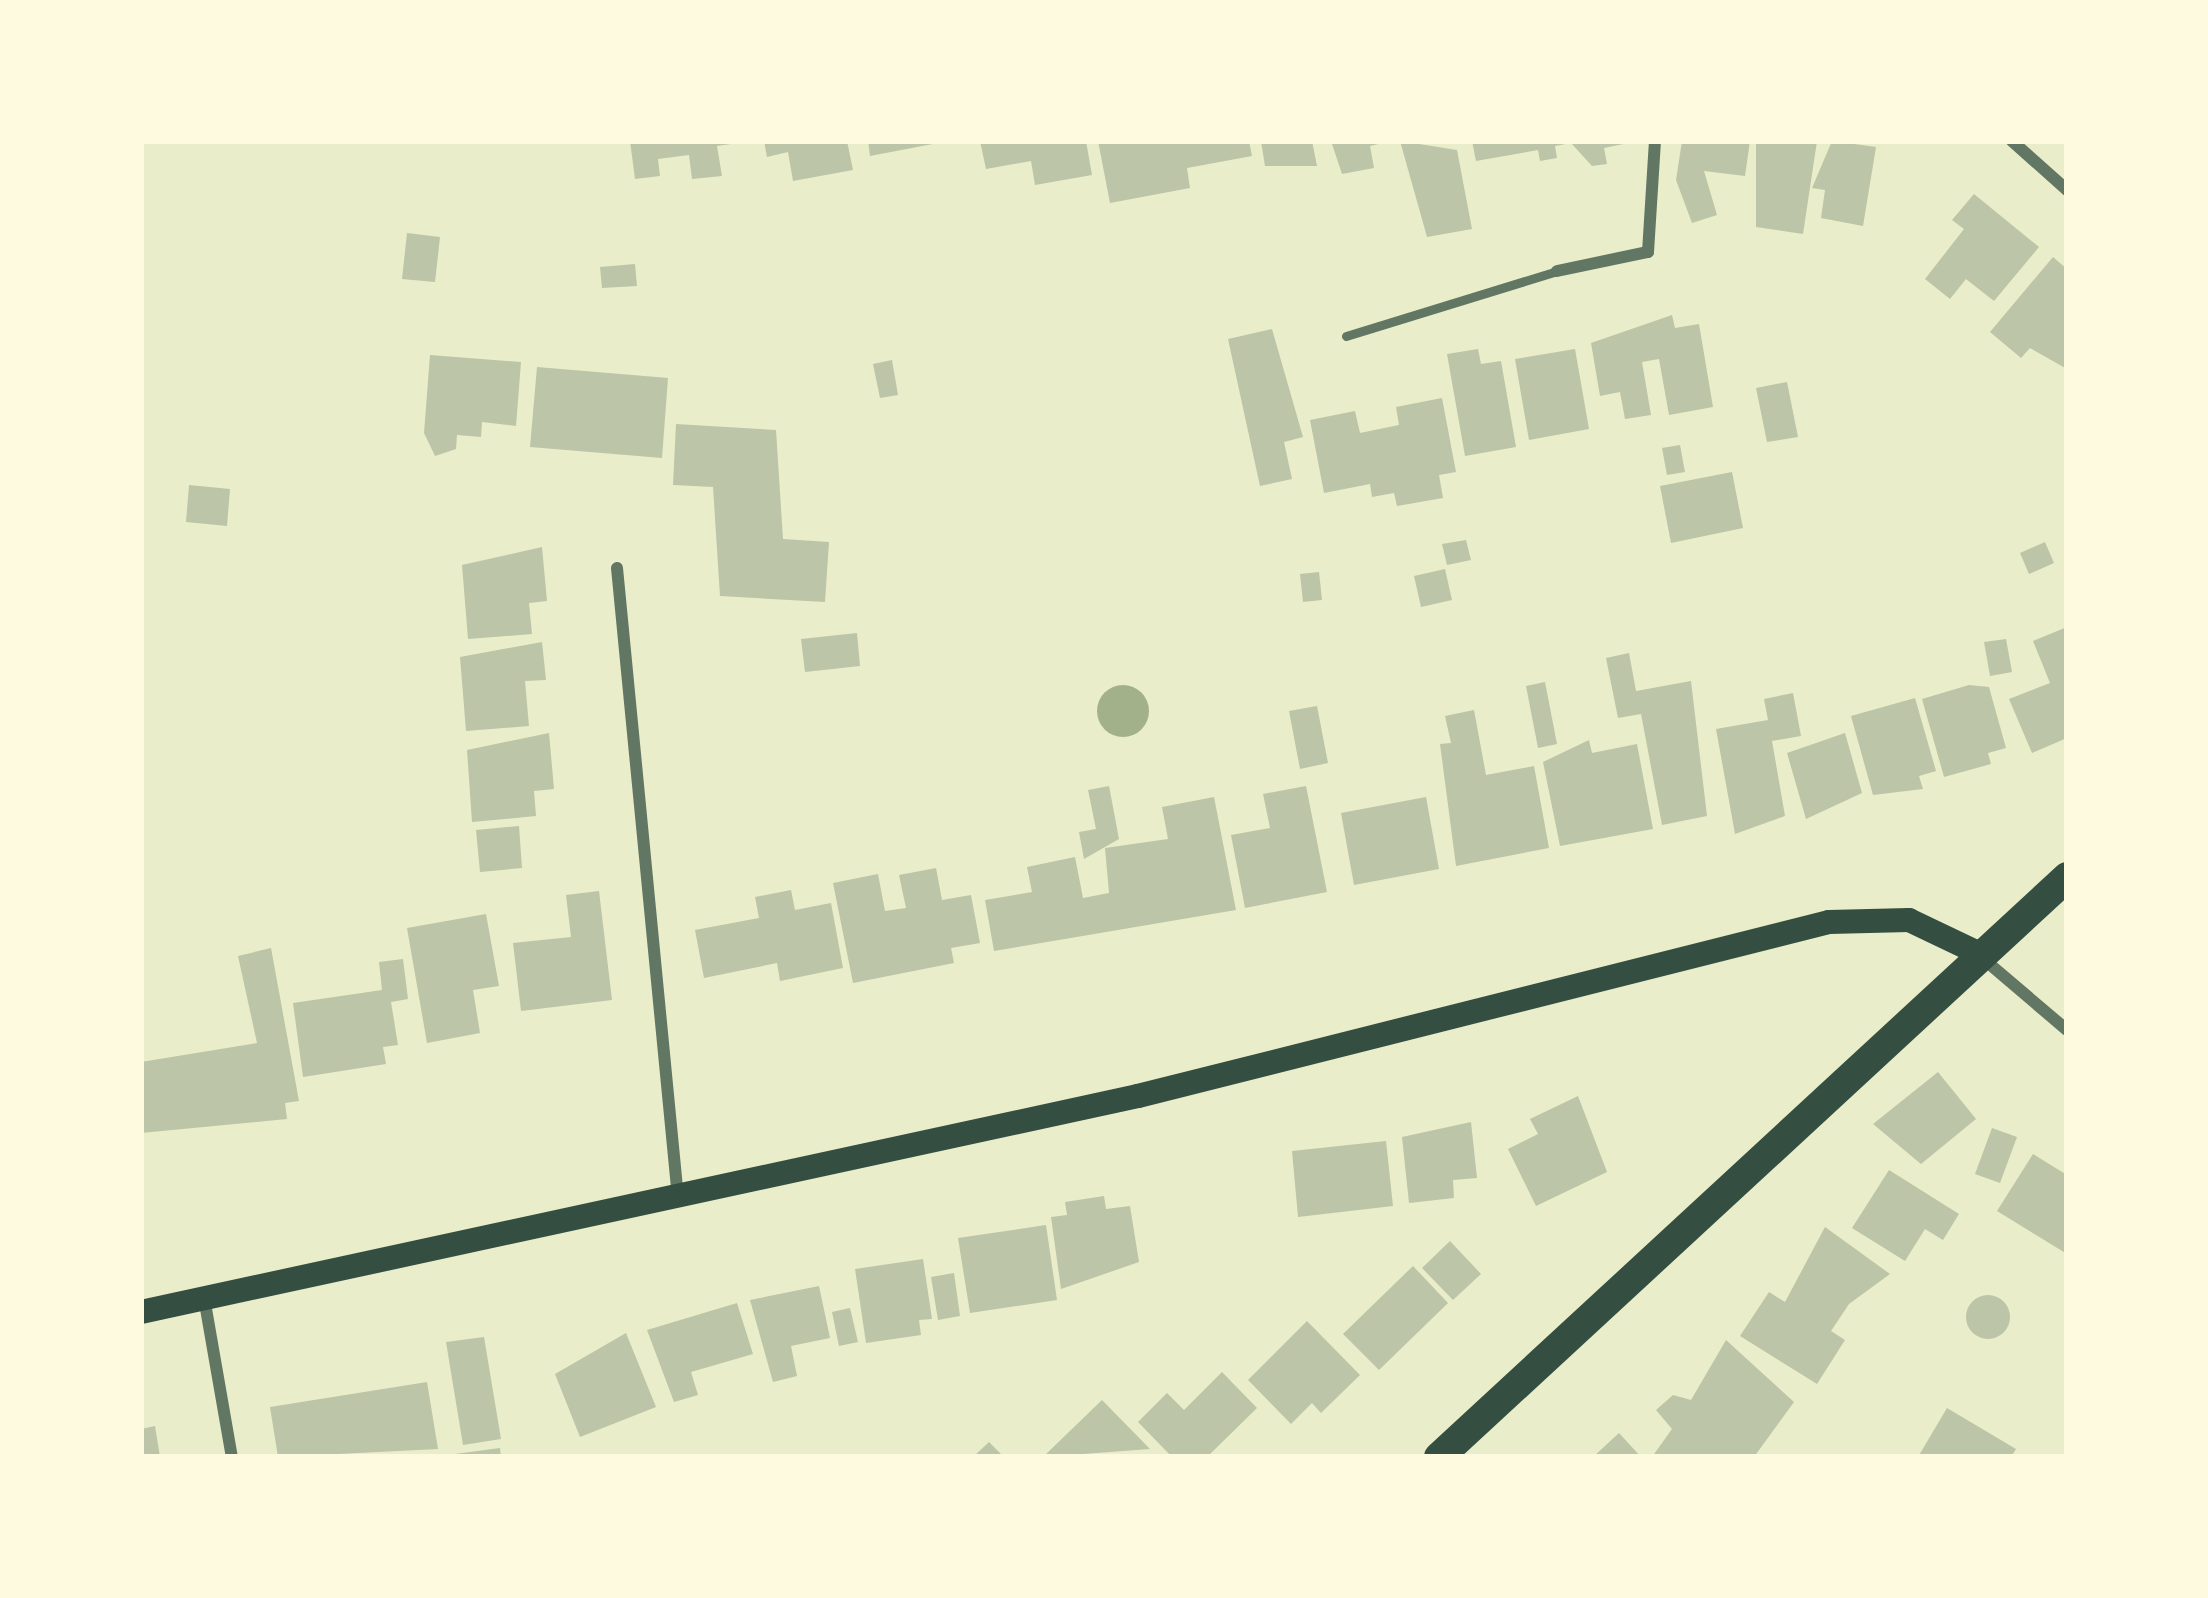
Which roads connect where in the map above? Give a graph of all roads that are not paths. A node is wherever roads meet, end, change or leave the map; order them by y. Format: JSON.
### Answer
{"nodes":[{"id":1,"x":1655,"y":141,"type":"edge"},
{"id":2,"x":2012,"y":141,"type":"edge"},
{"id":3,"x":2067,"y":190,"type":"edge"},
{"id":4,"x":1557,"y":272,"type":"joint"},
{"id":5,"x":1346,"y":336,"type":"dead end"},
{"id":6,"x":616,"y":568,"type":"dead end"},
{"id":7,"x":2067,"y":877,"type":"edge"},
{"id":8,"x":1975,"y":951,"type":"junction"},
{"id":9,"x":2067,"y":1030,"type":"edge"},
{"id":10,"x":678,"y":1198,"type":"junction"},
{"id":11,"x":205,"y":1303,"type":"junction"},
{"id":12,"x":141,"y":1312,"type":"edge"},
{"id":13,"x":232,"y":1457,"type":"edge"},
{"id":14,"x":1438,"y":1457,"type":"edge"}],
"edges":[{"from":1,"to":4,"type":"street"},
{"from":2,"to":3,"type":"street"},
{"from":4,"to":5,"type":"lane"},
{"from":6,"to":10,"type":"street"},
{"from":7,"to":8,"type":"main road"},
{"from":8,"to":9,"type":"street"},
{"from":8,"to":10,"type":"main road"},
{"from":8,"to":14,"type":"main road"},
{"from":10,"to":11,"type":"main road"},
{"from":11,"to":12,"type":"main road"},
{"from":11,"to":13,"type":"street"}]}
